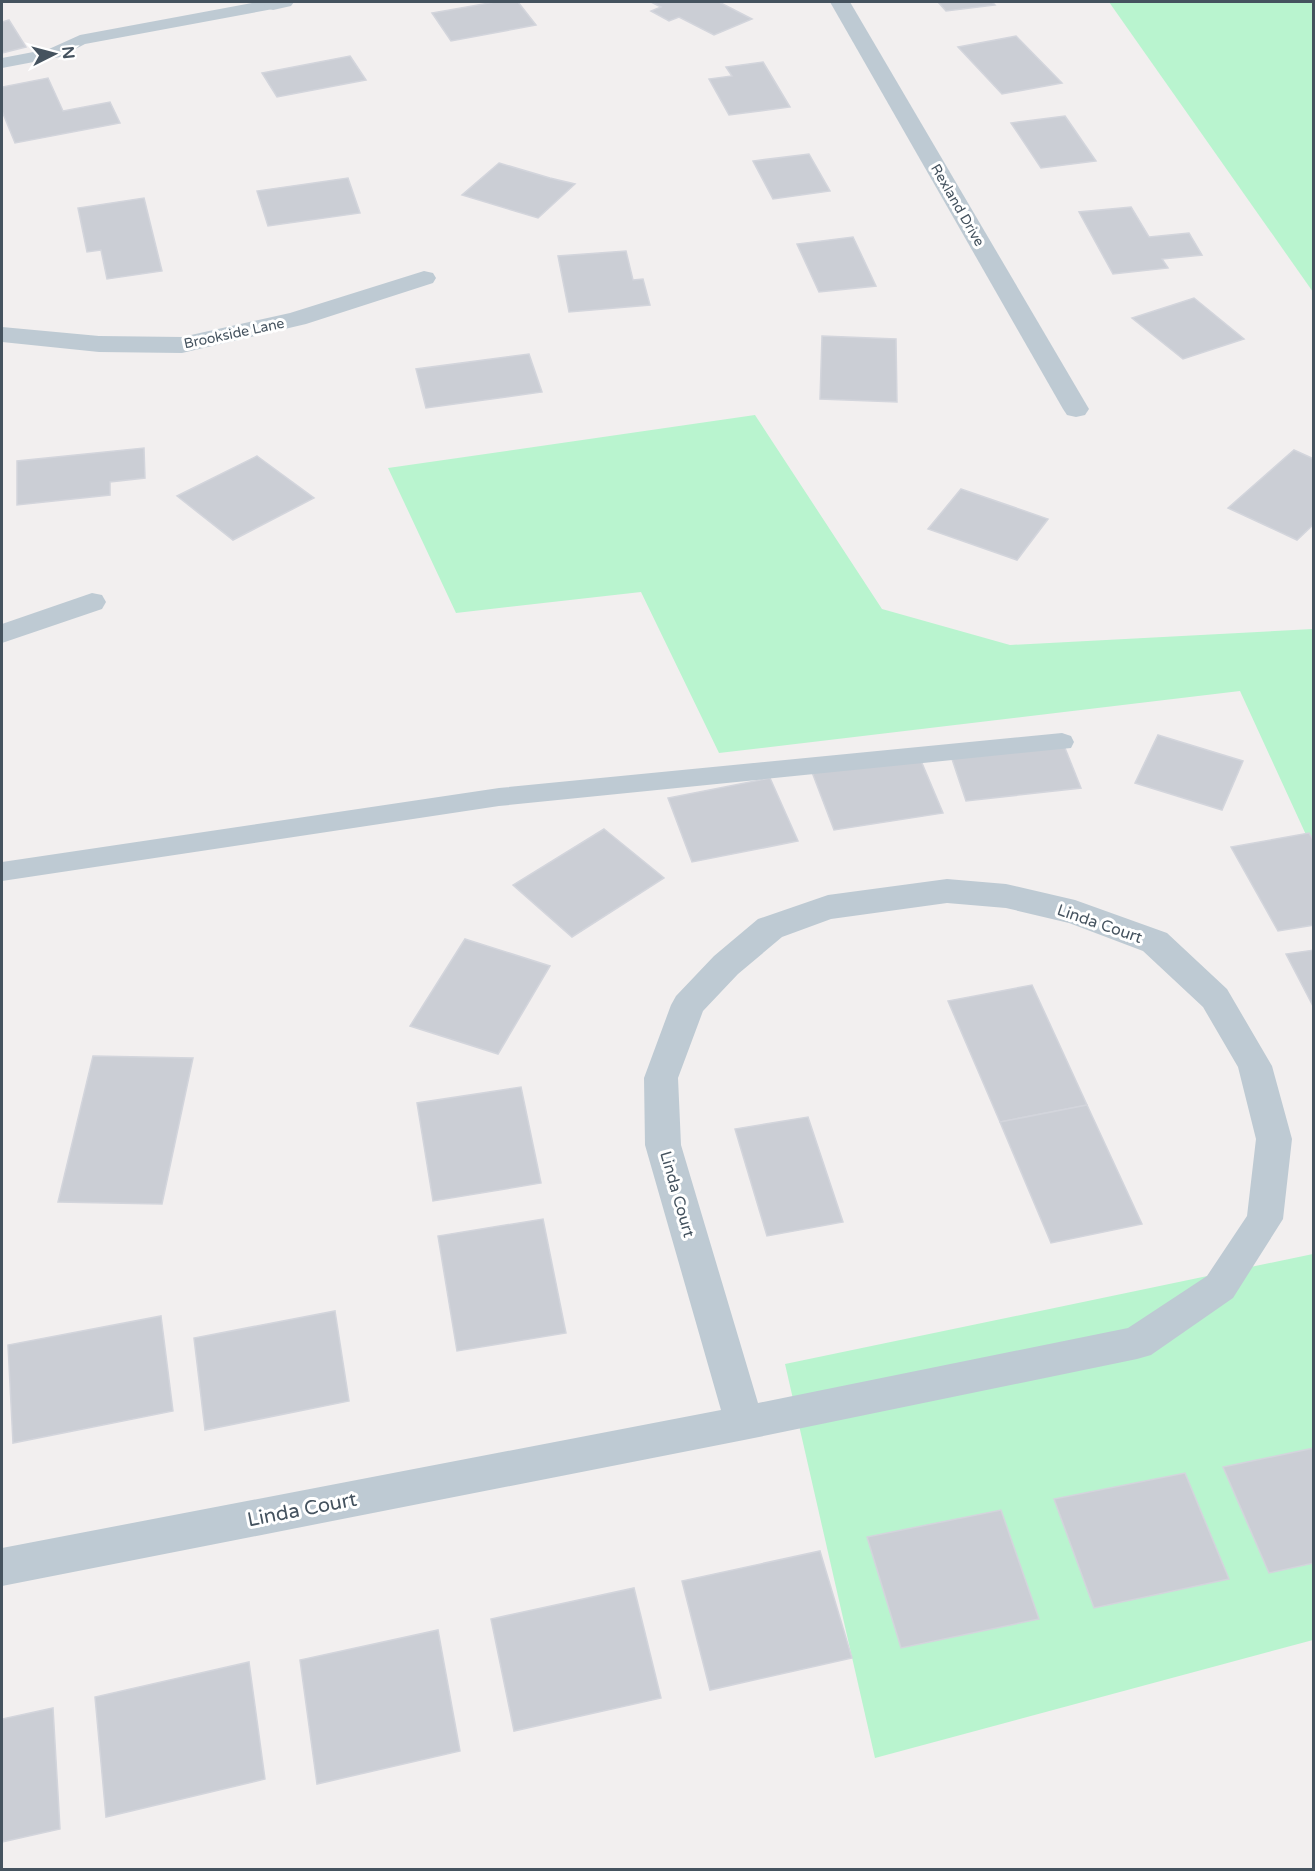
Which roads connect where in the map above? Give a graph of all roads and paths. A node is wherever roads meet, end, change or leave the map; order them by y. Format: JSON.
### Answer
{"nodes":[{"id":1,"x":840,"y":2,"type":"edge"},
{"id":2,"x":279,"y":3,"type":"edge"},
{"id":3,"x":2,"y":63,"type":"edge"},
{"id":4,"x":424,"y":278,"type":"dead end"},
{"id":5,"x":2,"y":335,"type":"edge"},
{"id":6,"x":1076,"y":409,"type":"dead end"},
{"id":7,"x":92,"y":602,"type":"dead end"},
{"id":8,"x":2,"y":634,"type":"edge"},
{"id":9,"x":1062,"y":742,"type":"dead end"},
{"id":10,"x":2,"y":872,"type":"edge"},
{"id":11,"x":744,"y":1423,"type":"junction"},
{"id":12,"x":2,"y":1567,"type":"edge"}],
"edges":[{"from":1,"to":6,"type":"street","name":"Rexland Drive"},
{"from":2,"to":3,"type":"lane"},
{"from":4,"to":5,"type":"street","name":"Brookside Lane"},
{"from":7,"to":8,"type":"street"},
{"from":9,"to":10,"type":"lane"},
{"from":11,"to":11,"type":"street","name":"Linda Court"},
{"from":11,"to":12,"type":"street","name":"Linda Court"}]}
